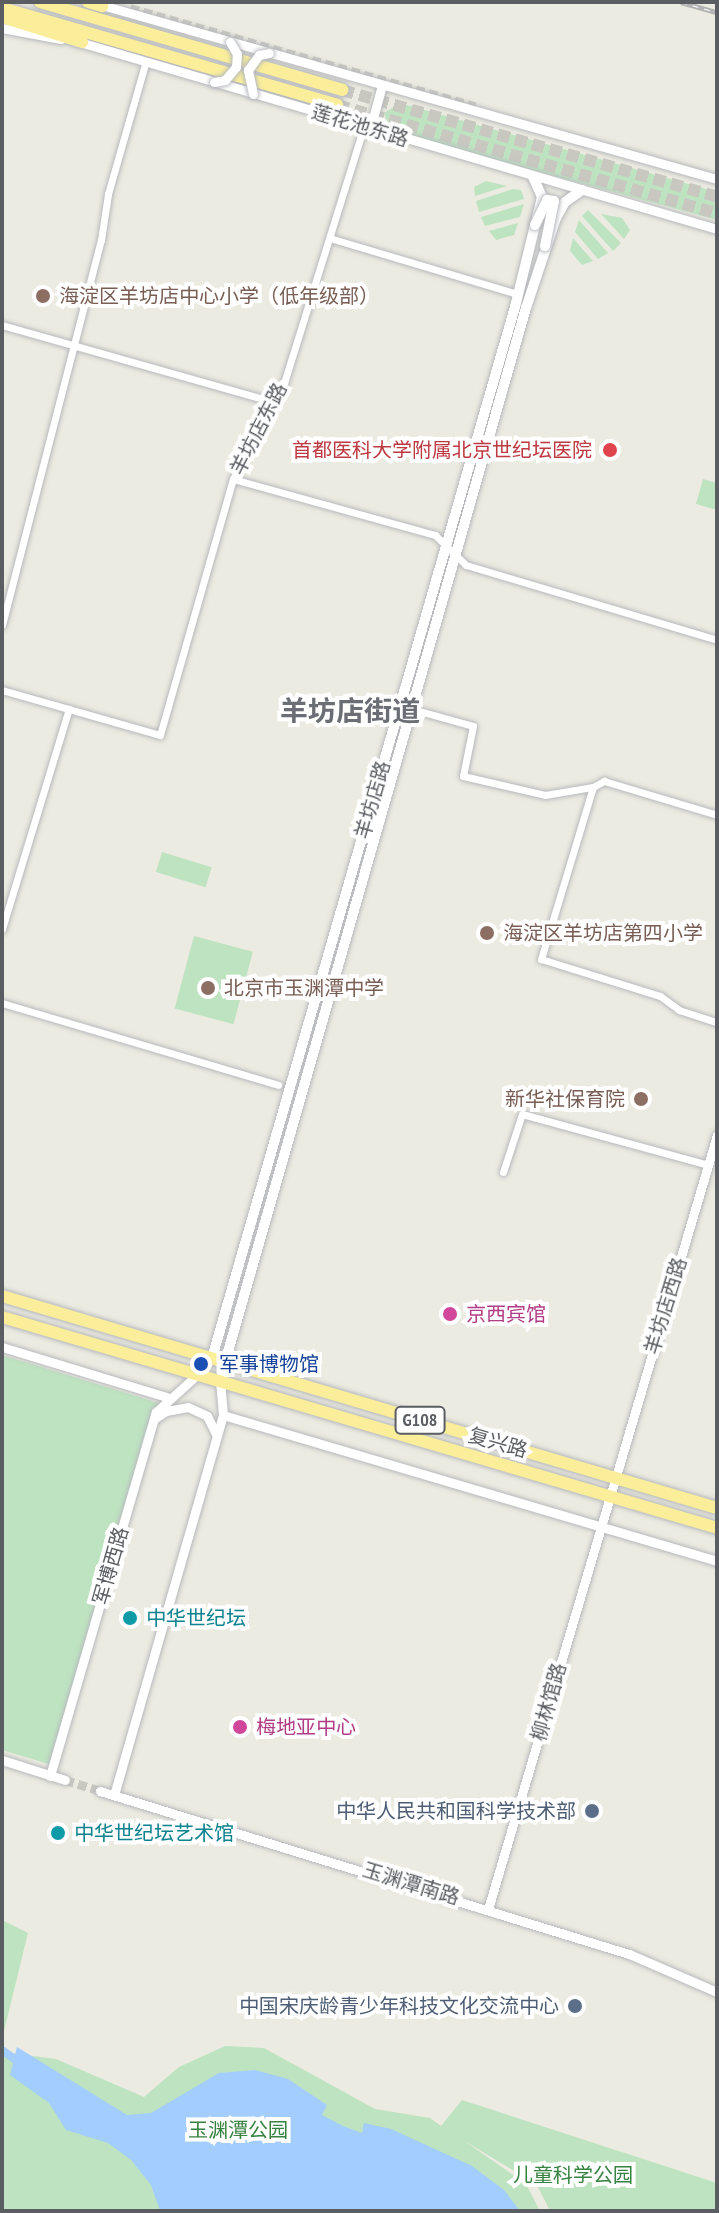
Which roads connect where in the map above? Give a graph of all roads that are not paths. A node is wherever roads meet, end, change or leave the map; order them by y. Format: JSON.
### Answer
{"nodes":[{"id":1,"x":40,"y":2,"type":"edge"},
{"id":2,"x":88,"y":2,"type":"edge"},
{"id":3,"x":103,"y":3,"type":"edge"},
{"id":4,"x":2,"y":8,"type":"edge"},
{"id":5,"x":130,"y":8,"type":"dead end"},
{"id":6,"x":140,"y":15,"type":"junction"},
{"id":7,"x":2,"y":17,"type":"edge"},
{"id":8,"x":2,"y":28,"type":"edge"},
{"id":9,"x":82,"y":42,"type":"junction"},
{"id":10,"x":230,"y":42,"type":"junction"},
{"id":11,"x":269,"y":53,"type":"junction"},
{"id":12,"x":146,"y":61,"type":"junction"},
{"id":13,"x":214,"y":82,"type":"junction"},
{"id":14,"x":382,"y":85,"type":"junction"},
{"id":15,"x":342,"y":90,"type":"tunnel mouth"},
{"id":16,"x":253,"y":94,"type":"junction"},
{"id":17,"x":448,"y":104,"type":"junction"},
{"id":18,"x":337,"y":105,"type":"tunnel mouth"},
{"id":19,"x":367,"y":128,"type":"junction"},
{"id":20,"x":717,"y":179,"type":"edge"},
{"id":21,"x":536,"y":180,"type":"junction"},
{"id":22,"x":578,"y":192,"type":"junction"},
{"id":23,"x":535,"y":225,"type":"junction"},
{"id":24,"x":716,"y":228,"type":"edge"},
{"id":25,"x":333,"y":239,"type":"junction"},
{"id":26,"x":545,"y":246,"type":"junction"},
{"id":27,"x":517,"y":294,"type":"junction"},
{"id":28,"x":2,"y":325,"type":"edge"},
{"id":29,"x":73,"y":345,"type":"junction"},
{"id":30,"x":275,"y":402,"type":"junction"},
{"id":31,"x":233,"y":479,"type":"junction"},
{"id":32,"x":446,"y":546,"type":"junction"},
{"id":33,"x":455,"y":554,"type":"junction"},
{"id":34,"x":2,"y":625,"type":"edge"},
{"id":35,"x":717,"y":640,"type":"edge"},
{"id":36,"x":2,"y":690,"type":"edge"},
{"id":37,"x":69,"y":709,"type":"junction"},
{"id":38,"x":412,"y":709,"type":"junction"},
{"id":39,"x":593,"y":787,"type":"junction"},
{"id":40,"x":717,"y":815,"type":"edge"},
{"id":41,"x":2,"y":929,"type":"edge"},
{"id":42,"x":2,"y":1003,"type":"edge"},
{"id":43,"x":717,"y":1022,"type":"edge"},
{"id":44,"x":278,"y":1085,"type":"dead end"},
{"id":45,"x":717,"y":1135,"type":"edge"},
{"id":46,"x":708,"y":1165,"type":"junction"},
{"id":47,"x":503,"y":1172,"type":"dead end"},
{"id":48,"x":2,"y":1296,"type":"edge"},
{"id":49,"x":2,"y":1317,"type":"edge"},
{"id":50,"x":2,"y":1347,"type":"edge"},
{"id":51,"x":218,"y":1360,"type":"junction"},
{"id":52,"x":199,"y":1373,"type":"junction"},
{"id":53,"x":220,"y":1380,"type":"junction"},
{"id":54,"x":167,"y":1397,"type":"junction"},
{"id":55,"x":223,"y":1415,"type":"junction"},
{"id":56,"x":153,"y":1420,"type":"junction"},
{"id":57,"x":217,"y":1436,"type":"junction"},
{"id":58,"x":615,"y":1478,"type":"junction"},
{"id":59,"x":610,"y":1495,"type":"junction"},
{"id":60,"x":717,"y":1508,"type":"edge"},
{"id":61,"x":717,"y":1528,"type":"edge"},
{"id":62,"x":600,"y":1529,"type":"junction"},
{"id":63,"x":717,"y":1561,"type":"edge"},
{"id":64,"x":2,"y":1760,"type":"edge"},
{"id":65,"x":50,"y":1776,"type":"junction"},
{"id":66,"x":65,"y":1780,"type":"tunnel mouth"},
{"id":67,"x":100,"y":1791,"type":"tunnel mouth"},
{"id":68,"x":114,"y":1795,"type":"junction"},
{"id":69,"x":488,"y":1909,"type":"junction"},
{"id":70,"x":717,"y":1992,"type":"edge"}],
"edges":[{"from":1,"to":15,"type":"highway","name":"莲花池东路"},
{"from":2,"to":3,"type":"highway"},
{"from":3,"to":5,"type":"street"},
{"from":3,"to":6,"type":"street"},
{"from":4,"to":18,"type":"highway","name":"莲花池东路"},
{"from":6,"to":10,"type":"street"},
{"from":6,"to":17,"type":"street"},
{"from":7,"to":9,"type":"highway"},
{"from":8,"to":9,"type":"street","name":"莲花池东路"},
{"from":9,"to":12,"type":"street","name":"莲花池东路"},
{"from":10,"to":11,"type":"street"},
{"from":10,"to":13,"type":"street","bridge":true},
{"from":11,"to":14,"type":"street"},
{"from":11,"to":16,"type":"street","bridge":true},
{"from":12,"to":13,"type":"street","name":"莲花池东路"},
{"from":12,"to":29,"type":"street"},
{"from":13,"to":16,"type":"street","name":"莲花池东路"},
{"from":14,"to":17,"type":"street"},
{"from":14,"to":19,"type":"street"},
{"from":16,"to":19,"type":"street","name":"莲花池东路"},
{"from":17,"to":20,"type":"street"},
{"from":19,"to":21,"type":"street","name":"莲花池东路"},
{"from":19,"to":25,"type":"street","name":"羊坊店东路"},
{"from":21,"to":22,"type":"street","name":"莲花池东路"},
{"from":21,"to":23,"type":"main road","name":"羊坊店路","bridge":true},
{"from":22,"to":24,"type":"street","name":"莲花池东路"},
{"from":22,"to":26,"type":"main road","name":"羊坊店路","bridge":true},
{"from":23,"to":26,"type":"main road","bridge":true},
{"from":23,"to":27,"type":"main road","name":"羊坊店路"},
{"from":25,"to":27,"type":"street"},
{"from":25,"to":30,"type":"street","name":"羊坊店东路"},
{"from":26,"to":33,"type":"main road","name":"羊坊店路"},
{"from":27,"to":32,"type":"main road","name":"羊坊店路"},
{"from":28,"to":29,"type":"street"},
{"from":29,"to":30,"type":"street"},
{"from":29,"to":34,"type":"street"},
{"from":30,"to":31,"type":"street","name":"羊坊店东路"},
{"from":31,"to":32,"type":"street"},
{"from":31,"to":37,"type":"street","name":"羊坊店东路"},
{"from":32,"to":33,"type":"street"},
{"from":32,"to":51,"type":"main road","name":"羊坊店路"},
{"from":33,"to":35,"type":"street"},
{"from":33,"to":38,"type":"main road","name":"羊坊店路"},
{"from":36,"to":37,"type":"street"},
{"from":37,"to":41,"type":"street"},
{"from":38,"to":39,"type":"street"},
{"from":38,"to":51,"type":"main road","name":"羊坊店路"},
{"from":39,"to":40,"type":"street"},
{"from":39,"to":43,"type":"street"},
{"from":42,"to":44,"type":"street"},
{"from":45,"to":46,"type":"street","name":"羊坊店西路"},
{"from":46,"to":47,"type":"street"},
{"from":46,"to":58,"type":"street","name":"羊坊店西路"},
{"from":48,"to":51,"type":"highway","name":"复兴路","number":"G108"},
{"from":49,"to":52,"type":"highway","name":"复兴路","number":"G108"},
{"from":50,"to":54,"type":"street"},
{"from":51,"to":52,"type":"main road","name":"羊坊店路"},
{"from":51,"to":53,"type":"main road"},
{"from":51,"to":58,"type":"highway","name":"复兴路","number":"G108"},
{"from":52,"to":53,"type":"highway","name":"复兴路","number":"G108"},
{"from":52,"to":54,"type":"street","name":"军博西路"},
{"from":53,"to":55,"type":"street"},
{"from":53,"to":59,"type":"highway","name":"复兴路","number":"G108"},
{"from":54,"to":56,"type":"street","name":"军博西路"},
{"from":55,"to":57,"type":"street"},
{"from":55,"to":62,"type":"street"},
{"from":56,"to":57,"type":"street"},
{"from":56,"to":65,"type":"street","name":"军博西路"},
{"from":57,"to":68,"type":"street"},
{"from":58,"to":59,"type":"street","name":"羊坊店西路"},
{"from":58,"to":60,"type":"highway","name":"复兴路","number":"G108"},
{"from":59,"to":61,"type":"highway","name":"复兴路","number":"G108"},
{"from":59,"to":62,"type":"street","name":"柳林馆路"},
{"from":62,"to":63,"type":"street"},
{"from":62,"to":69,"type":"street","name":"柳林馆路"},
{"from":64,"to":65,"type":"street"},
{"from":65,"to":66,"type":"street"},
{"from":67,"to":68,"type":"street","name":"玉渊潭南路"},
{"from":68,"to":69,"type":"street","name":"玉渊潭南路"},
{"from":69,"to":70,"type":"street","name":"玉渊潭南路"}]}
